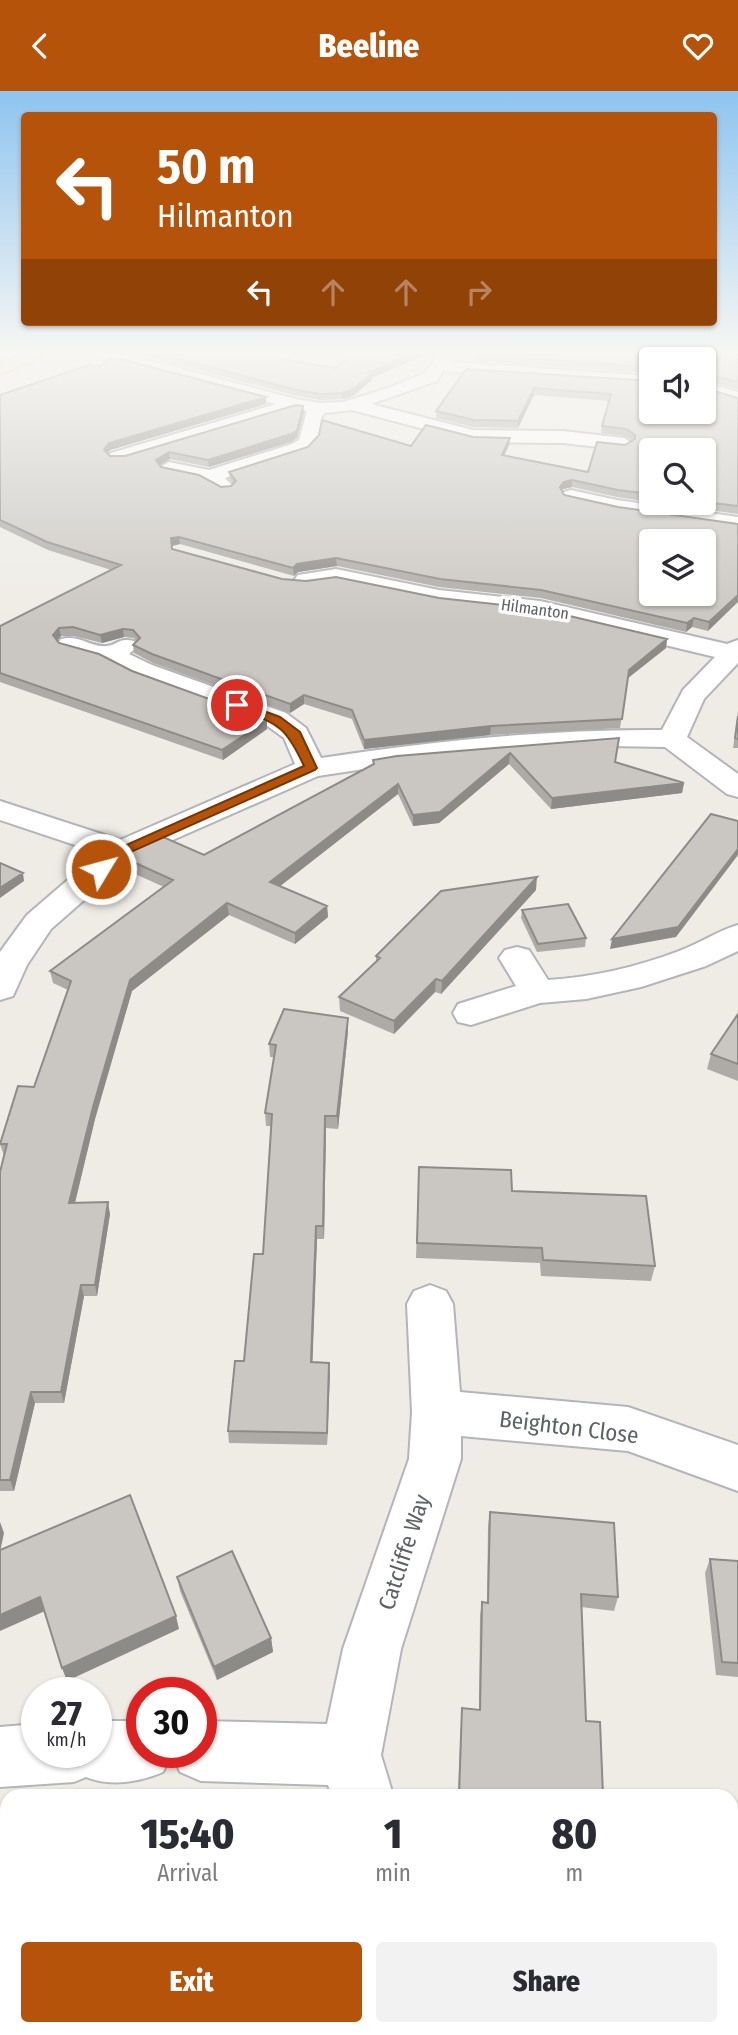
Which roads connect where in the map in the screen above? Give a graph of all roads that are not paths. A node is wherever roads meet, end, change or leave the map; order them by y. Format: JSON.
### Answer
{"nodes":[{"id":1,"x":169,"y":442,"type":"edge"},
{"id":2,"x":308,"y":442,"type":"edge"},
{"id":3,"x":611,"y":442,"type":"edge"},
{"id":4,"x":624,"y":445,"type":"edge"},
{"id":5,"x":118,"y":457,"type":"edge"},
{"id":6,"x":169,"y":468,"type":"edge"},
{"id":7,"x":571,"y":496,"type":"edge"},
{"id":8,"x":738,"y":523,"type":"edge"},
{"id":9,"x":306,"y":580,"type":"edge"},
{"id":10,"x":70,"y":644,"type":"edge"},
{"id":11,"x":735,"y":650,"type":"edge"},
{"id":12,"x":672,"y":739,"type":"junction"},
{"id":13,"x":311,"y":768,"type":"junction"},
{"id":14,"x":738,"y":788,"type":"edge"},
{"id":15,"x":0,"y":810,"type":"edge"},
{"id":16,"x":121,"y":852,"type":"junction"},
{"id":17,"x":738,"y":936,"type":"edge"},
{"id":18,"x":517,"y":958,"type":"dead end"},
{"id":19,"x":0,"y":988,"type":"edge"},
{"id":20,"x":537,"y":992,"type":"junction"},
{"id":21,"x":471,"y":1013,"type":"dead end"},
{"id":22,"x":430,"y":1304,"type":"dead end"},
{"id":23,"x":437,"y":1412,"type":"junction"},
{"id":24,"x":738,"y":1468,"type":"edge"},
{"id":25,"x":217,"y":1753,"type":"edge"},
{"id":26,"x":21,"y":1756,"type":"edge"},
{"id":27,"x":0,"y":1757,"type":"edge"},
{"id":28,"x":356,"y":1775,"type":"edge"}],
"edges":[{"from":1,"to":5,"type":"street"},
{"from":2,"to":6,"type":"street"},
{"from":3,"to":4,"type":"street"},
{"from":7,"to":8,"type":"street"},
{"from":9,"to":11,"type":"street","name":"Hilmanton"},
{"from":10,"to":13,"type":"street"},
{"from":11,"to":12,"type":"street","name":"Hilmanton"},
{"from":12,"to":13,"type":"street"},
{"from":12,"to":14,"type":"street"},
{"from":13,"to":16,"type":"street"},
{"from":15,"to":16,"type":"street"},
{"from":16,"to":19,"type":"street"},
{"from":17,"to":20,"type":"street"},
{"from":18,"to":20,"type":"street"},
{"from":20,"to":21,"type":"street"},
{"from":22,"to":23,"type":"street","name":"Catcliffe Way"},
{"from":23,"to":24,"type":"street","name":"Beighton Close"},
{"from":23,"to":28,"type":"street","name":"Catcliffe Way"},
{"from":25,"to":28,"type":"street"},
{"from":26,"to":27,"type":"street"}]}
